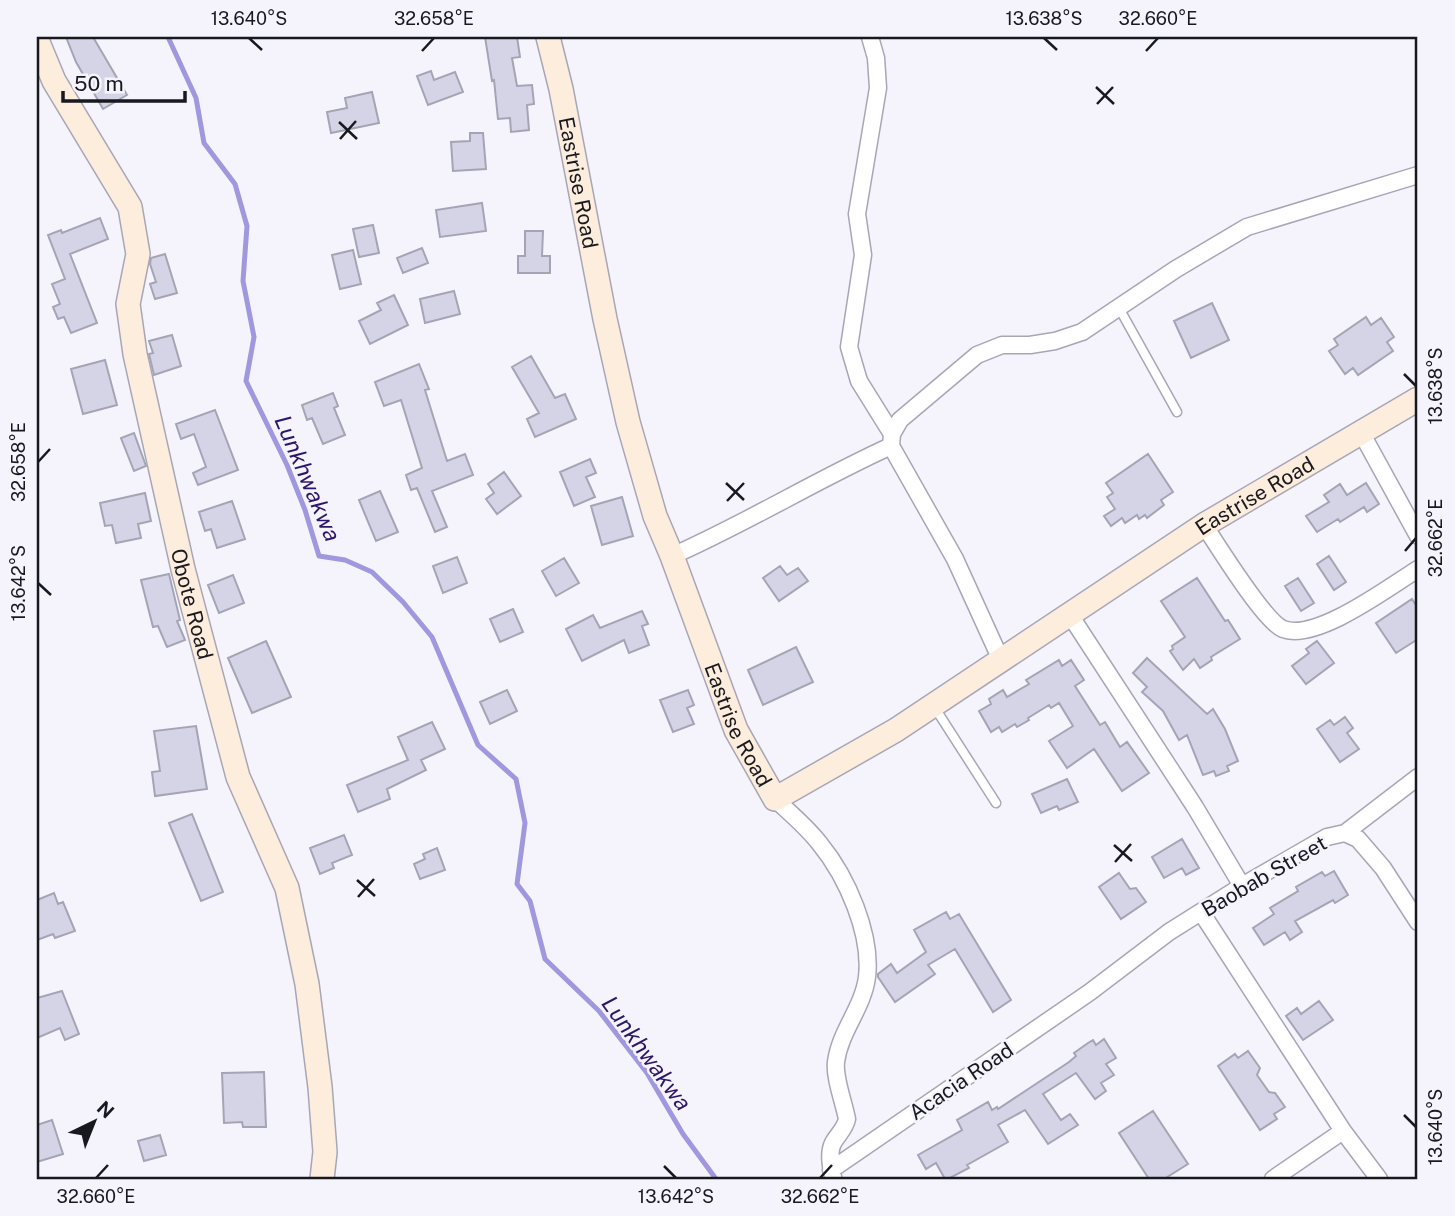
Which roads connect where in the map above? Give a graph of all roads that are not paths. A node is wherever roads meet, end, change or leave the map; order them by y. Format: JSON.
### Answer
{"nodes":[{"id":1,"x":548,"y":37,"type":"edge"},
{"id":2,"x":870,"y":37,"type":"edge"},
{"id":3,"x":37,"y":40,"type":"edge"},
{"id":4,"x":1418,"y":175,"type":"edge"},
{"id":5,"x":1119,"y":308,"type":"junction"},
{"id":6,"x":1418,"y":399,"type":"edge"},
{"id":7,"x":1177,"y":412,"type":"dead end"},
{"id":8,"x":1362,"y":434,"type":"junction"},
{"id":9,"x":891,"y":440,"type":"junction"},
{"id":10,"x":1204,"y":525,"type":"junction"},
{"id":11,"x":1418,"y":536,"type":"edge"},
{"id":12,"x":672,"y":555,"type":"junction"},
{"id":13,"x":1418,"y":569,"type":"edge"},
{"id":14,"x":1070,"y":615,"type":"junction"},
{"id":15,"x":1001,"y":660,"type":"junction"},
{"id":16,"x":934,"y":705,"type":"junction"},
{"id":17,"x":1418,"y":777,"type":"edge"},
{"id":18,"x":775,"y":799,"type":"junction"},
{"id":19,"x":996,"y":803,"type":"dead end"},
{"id":20,"x":1345,"y":833,"type":"junction"},
{"id":21,"x":1242,"y":886,"type":"junction"},
{"id":22,"x":1201,"y":912,"type":"junction"},
{"id":23,"x":1418,"y":922,"type":"edge"},
{"id":24,"x":1090,"y":992,"type":"joint"},
{"id":25,"x":1343,"y":1131,"type":"junction"},
{"id":26,"x":832,"y":1174,"type":"edge"},
{"id":27,"x":322,"y":1179,"type":"edge"},
{"id":28,"x":1273,"y":1179,"type":"edge"},
{"id":29,"x":1379,"y":1179,"type":"edge"}],
"edges":[{"from":1,"to":12,"type":"street","name":"Eastrise Road"},
{"from":2,"to":9,"type":"street"},
{"from":3,"to":27,"type":"street","name":"Obote Road"},
{"from":4,"to":5,"type":"street"},
{"from":5,"to":7,"type":"lane"},
{"from":5,"to":9,"type":"street"},
{"from":6,"to":8,"type":"street","name":"Eastrise Road"},
{"from":8,"to":10,"type":"street","name":"Eastrise Road"},
{"from":8,"to":11,"type":"street"},
{"from":9,"to":12,"type":"street"},
{"from":9,"to":15,"type":"street"},
{"from":10,"to":13,"type":"street"},
{"from":10,"to":14,"type":"street","name":"Eastrise Road"},
{"from":12,"to":18,"type":"street","name":"Eastrise Road"},
{"from":14,"to":15,"type":"street","name":"Eastrise Road"},
{"from":14,"to":21,"type":"street"},
{"from":15,"to":16,"type":"street","name":"Eastrise Road"},
{"from":16,"to":18,"type":"street","name":"Eastrise Road"},
{"from":16,"to":19,"type":"lane"},
{"from":17,"to":20,"type":"street"},
{"from":18,"to":26,"type":"street"},
{"from":20,"to":21,"type":"street","name":"Baobab Street"},
{"from":20,"to":23,"type":"street","name":"Baobab Street"},
{"from":21,"to":22,"type":"street","name":"Baobab Street"},
{"from":22,"to":24,"type":"street","name":"Baobab Street"},
{"from":22,"to":25,"type":"street"},
{"from":24,"to":26,"type":"street","name":"Acacia Road"},
{"from":25,"to":28,"type":"street"},
{"from":25,"to":29,"type":"street"}]}
